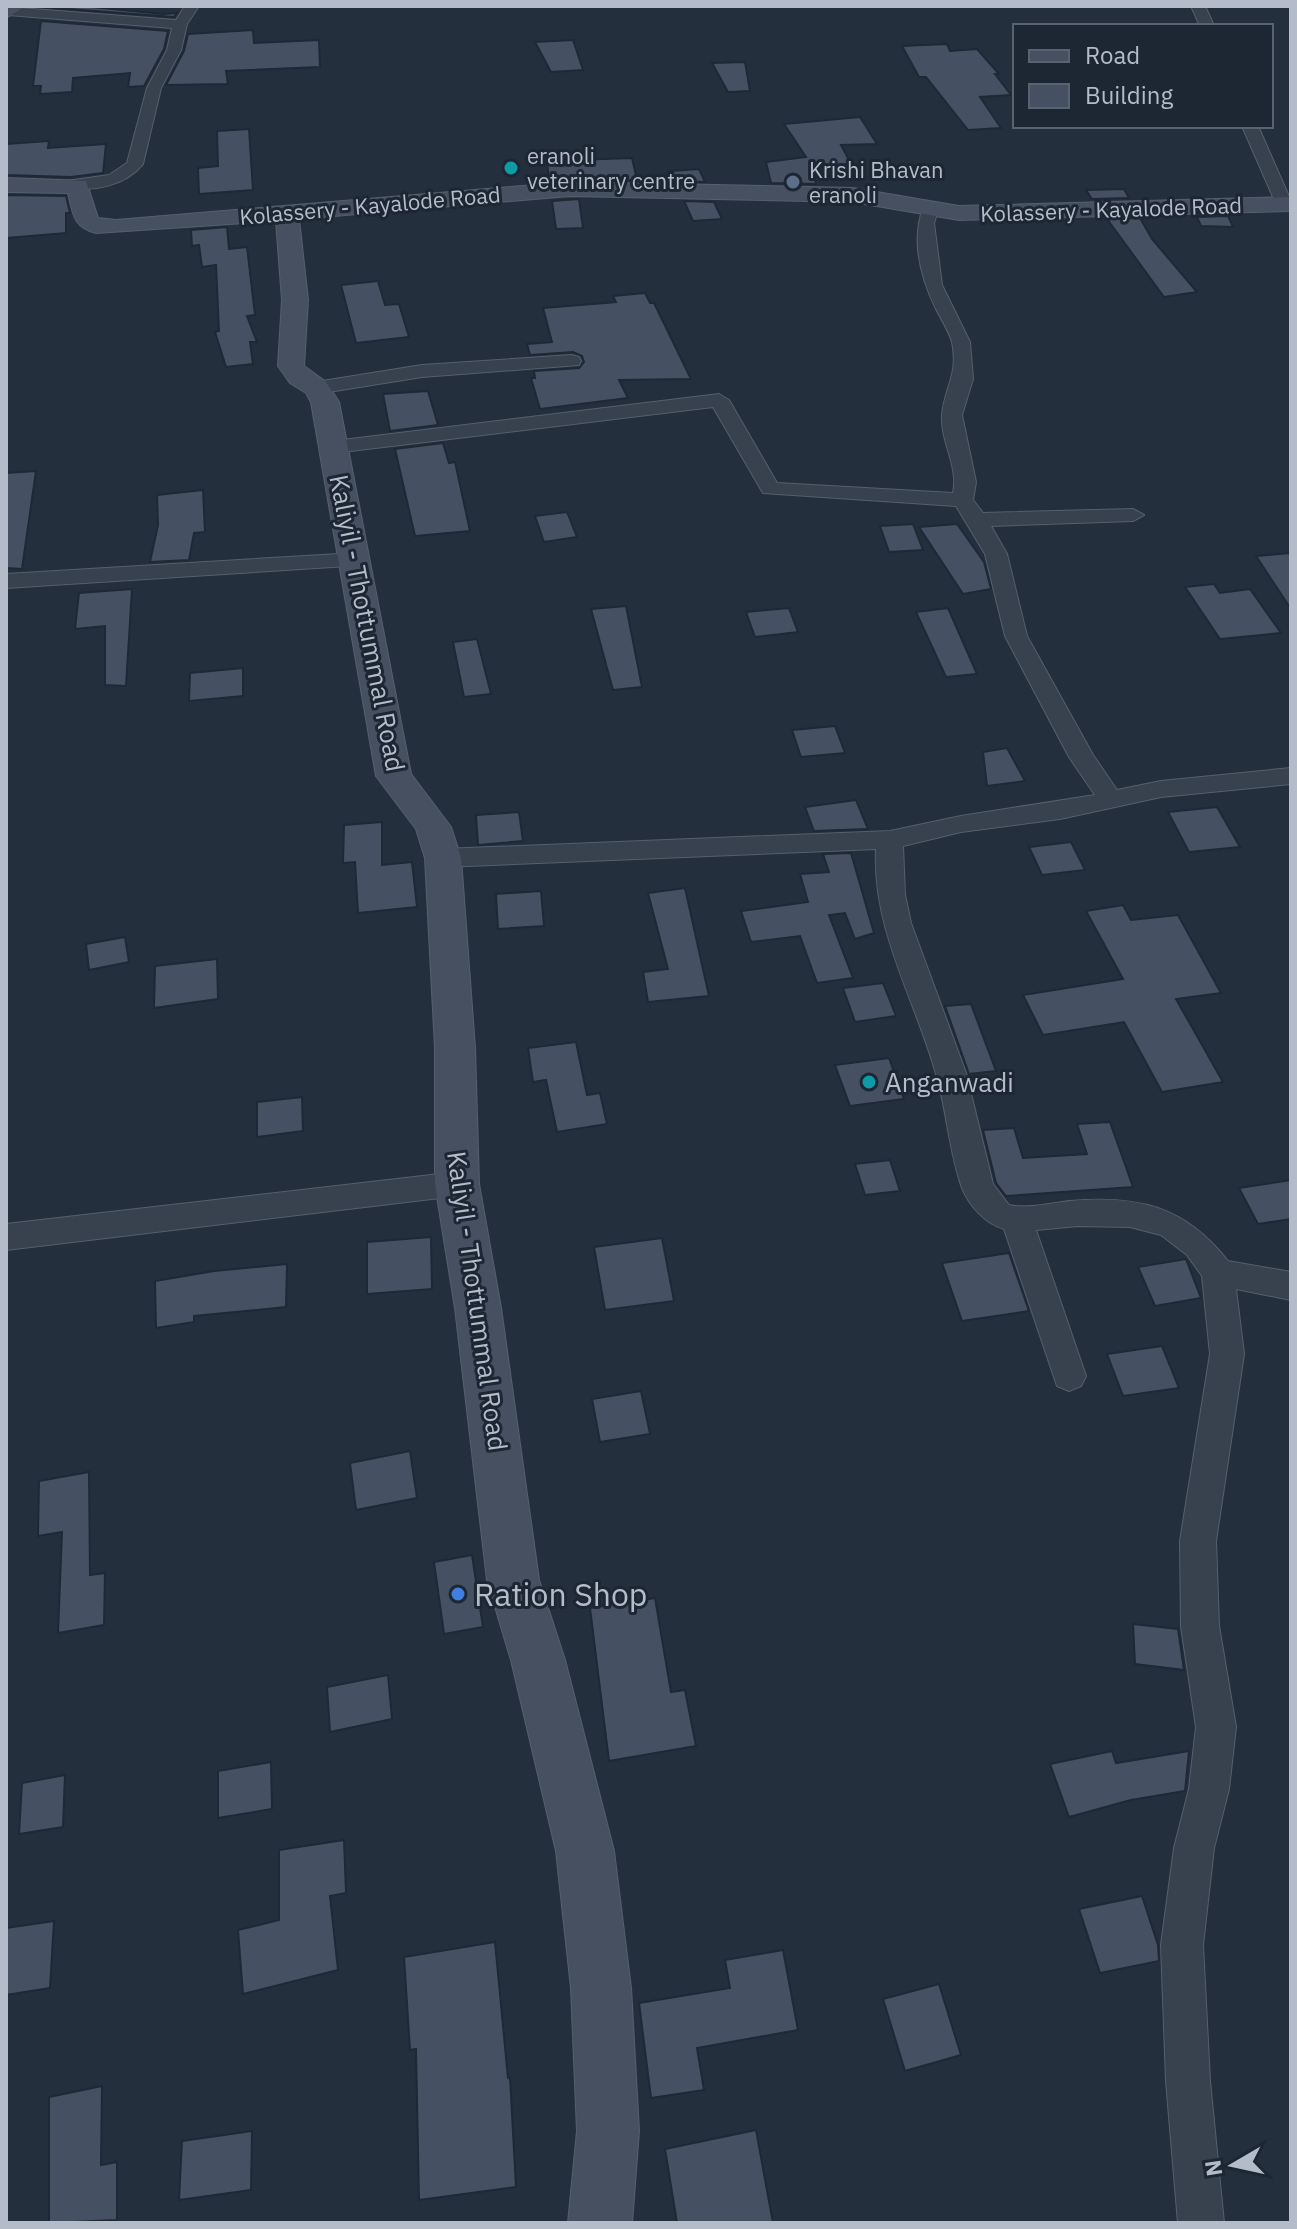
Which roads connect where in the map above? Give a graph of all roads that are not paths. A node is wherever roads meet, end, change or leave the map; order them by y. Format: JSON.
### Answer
{"nodes":[{"id":1,"x":192,"y":6,"type":"edge"},
{"id":2,"x":10,"y":10,"type":"edge"},
{"id":3,"x":180,"y":24,"type":"junction"},
{"id":4,"x":1251,"y":128,"type":"edge"},
{"id":5,"x":73,"y":184,"type":"junction"},
{"id":6,"x":6,"y":185,"type":"edge"},
{"id":7,"x":1288,"y":204,"type":"edge"},
{"id":8,"x":931,"y":208,"type":"junction"},
{"id":9,"x":287,"y":211,"type":"junction"},
{"id":10,"x":572,"y":361,"type":"dead end"},
{"id":11,"x":316,"y":388,"type":"junction"},
{"id":12,"x":334,"y":447,"type":"junction"},
{"id":13,"x":962,"y":500,"type":"junction"},
{"id":14,"x":1133,"y":515,"type":"dead end"},
{"id":15,"x":977,"y":520,"type":"junction"},
{"id":16,"x":356,"y":560,"type":"junction"},
{"id":17,"x":6,"y":581,"type":"edge"},
{"id":18,"x":1291,"y":776,"type":"edge"},
{"id":19,"x":1110,"y":799,"type":"junction"},
{"id":20,"x":890,"y":840,"type":"junction"},
{"id":21,"x":443,"y":858,"type":"junction"},
{"id":22,"x":457,"y":1184,"type":"junction"},
{"id":23,"x":1017,"y":1219,"type":"junction"},
{"id":24,"x":6,"y":1237,"type":"edge"},
{"id":25,"x":1218,"y":1272,"type":"junction"},
{"id":26,"x":1291,"y":1286,"type":"edge"},
{"id":27,"x":1069,"y":1376,"type":"dead end"},
{"id":28,"x":600,"y":2223,"type":"edge"},
{"id":29,"x":1201,"y":2223,"type":"edge"}],
"edges":[{"from":1,"to":3,"type":"street"},
{"from":2,"to":3,"type":"street"},
{"from":3,"to":5,"type":"street"},
{"from":4,"to":7,"type":"street"},
{"from":5,"to":6,"type":"main road"},
{"from":5,"to":9,"type":"main road","name":"Kolassery - Kayalode Road"},
{"from":7,"to":8,"type":"main road","name":"Kolassery - Kayalode Road"},
{"from":8,"to":9,"type":"main road","name":"Kolassery - Kayalode Road"},
{"from":8,"to":13,"type":"street"},
{"from":9,"to":11,"type":"main road","name":"Kaliyil - Thottummal Road"},
{"from":10,"to":11,"type":"street"},
{"from":11,"to":12,"type":"main road","name":"Kaliyil - Thottummal Road"},
{"from":12,"to":13,"type":"street"},
{"from":12,"to":16,"type":"main road","name":"Kaliyil - Thottummal Road"},
{"from":13,"to":15,"type":"street"},
{"from":14,"to":15,"type":"street"},
{"from":15,"to":19,"type":"street"},
{"from":16,"to":17,"type":"street"},
{"from":16,"to":21,"type":"main road","name":"Kaliyil - Thottummal Road"},
{"from":18,"to":19,"type":"street"},
{"from":19,"to":20,"type":"street"},
{"from":20,"to":21,"type":"street"},
{"from":20,"to":23,"type":"street"},
{"from":21,"to":22,"type":"main road","name":"Kaliyil - Thottummal Road"},
{"from":22,"to":24,"type":"street"},
{"from":22,"to":28,"type":"main road","name":"Kaliyil - Thottummal Road"},
{"from":23,"to":25,"type":"street"},
{"from":23,"to":27,"type":"street"},
{"from":25,"to":26,"type":"street"},
{"from":25,"to":29,"type":"street"}]}
